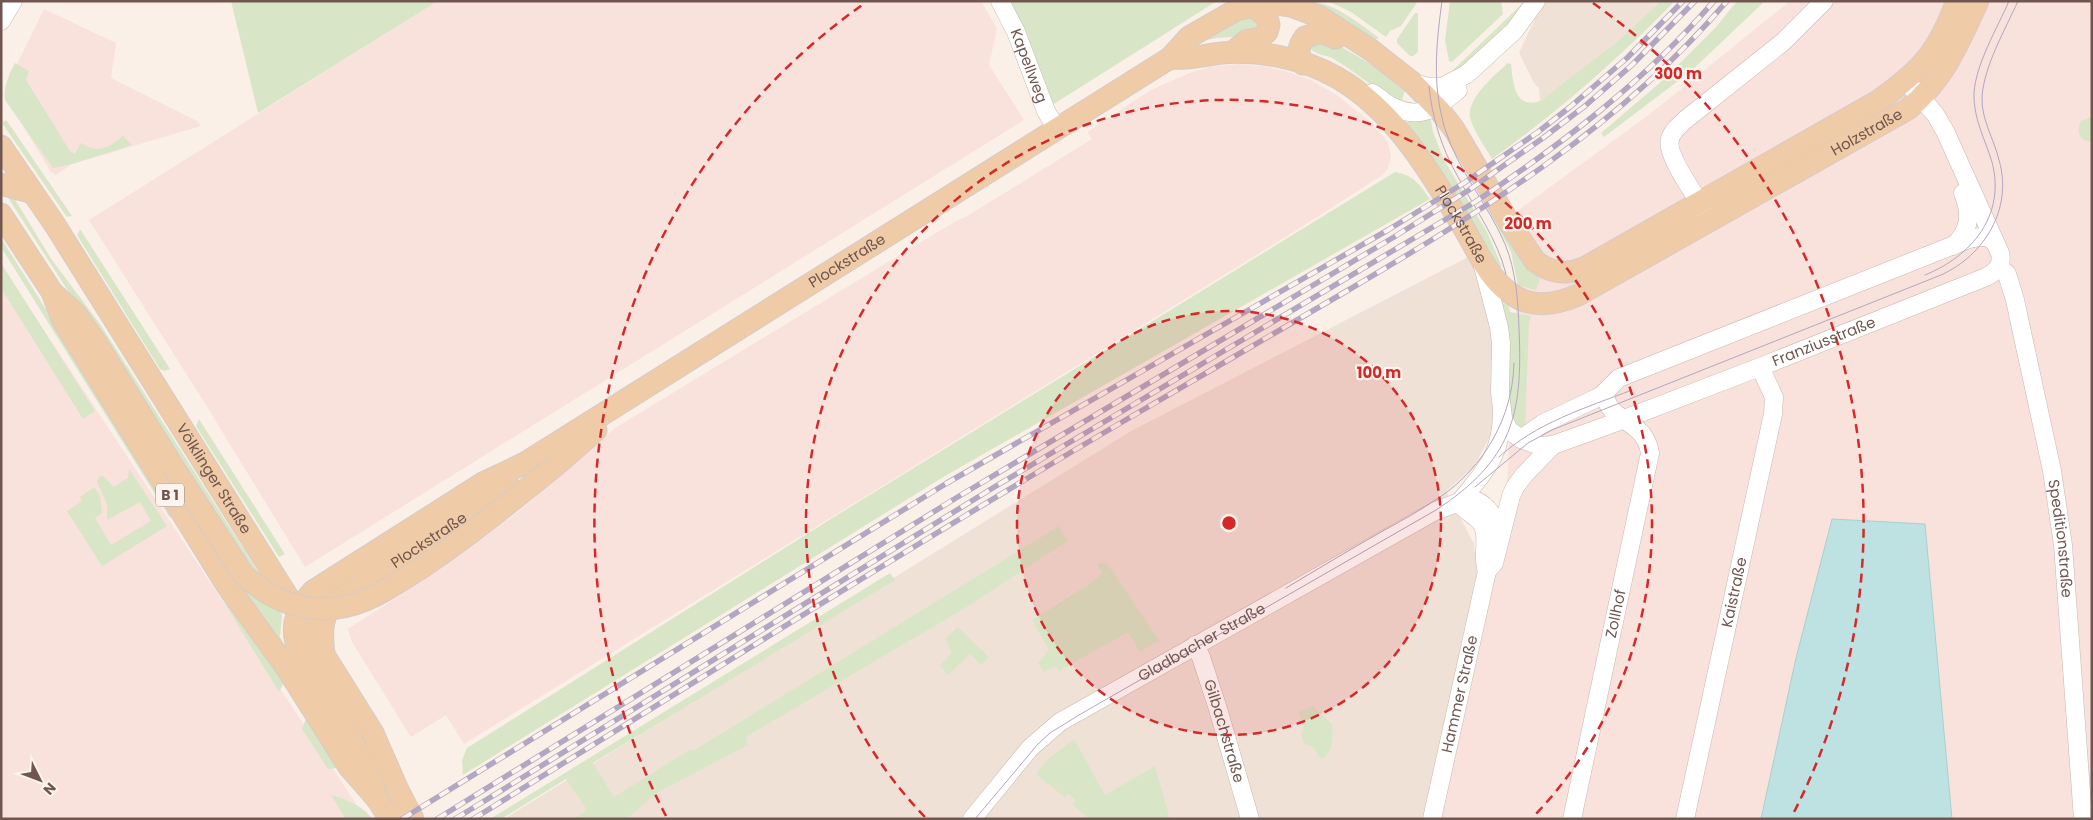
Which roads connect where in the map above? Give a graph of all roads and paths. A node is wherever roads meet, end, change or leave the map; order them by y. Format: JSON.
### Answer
{"nodes":[{"id":1,"x":13,"y":1,"type":"edge"},
{"id":2,"x":1000,"y":1,"type":"edge"},
{"id":3,"x":1536,"y":1,"type":"edge"},
{"id":4,"x":1824,"y":1,"type":"edge"},
{"id":5,"x":1957,"y":1,"type":"edge"},
{"id":6,"x":1978,"y":1,"type":"edge"},
{"id":7,"x":1252,"y":6,"type":"junction"},
{"id":8,"x":1,"y":22,"type":"edge"},
{"id":9,"x":1347,"y":34,"type":"junction"},
{"id":10,"x":1232,"y":53,"type":"junction"},
{"id":11,"x":1170,"y":58,"type":"junction"},
{"id":12,"x":1303,"y":64,"type":"junction"},
{"id":13,"x":1467,"y":74,"type":"junction"},
{"id":14,"x":1906,"y":81,"type":"junction"},
{"id":15,"x":1413,"y":84,"type":"junction"},
{"id":16,"x":1352,"y":87,"type":"junction"},
{"id":17,"x":1458,"y":90,"type":"junction"},
{"id":18,"x":1921,"y":98,"type":"junction"},
{"id":19,"x":1437,"y":108,"type":"junction"},
{"id":20,"x":1454,"y":129,"type":"junction"},
{"id":21,"x":1057,"y":130,"type":"junction"},
{"id":22,"x":1,"y":146,"type":"edge"},
{"id":23,"x":1967,"y":182,"type":"junction"},
{"id":24,"x":1,"y":184,"type":"edge"},
{"id":25,"x":33,"y":193,"type":"junction"},
{"id":26,"x":1705,"y":211,"type":"junction"},
{"id":27,"x":2,"y":217,"type":"edge"},
{"id":28,"x":1996,"y":244,"type":"junction"},
{"id":29,"x":1947,"y":249,"type":"junction"},
{"id":30,"x":1481,"y":258,"type":"junction"},
{"id":31,"x":1999,"y":267,"type":"junction"},
{"id":32,"x":1550,"y":270,"type":"joint"},
{"id":33,"x":52,"y":292,"type":"junction"},
{"id":34,"x":1760,"y":367,"type":"junction"},
{"id":35,"x":1605,"y":393,"type":"junction"},
{"id":36,"x":616,"y":406,"type":"junction"},
{"id":37,"x":1502,"y":414,"type":"junction"},
{"id":38,"x":1624,"y":418,"type":"junction"},
{"id":39,"x":1521,"y":439,"type":"junction"},
{"id":40,"x":1553,"y":445,"type":"junction"},
{"id":41,"x":525,"y":463,"type":"junction"},
{"id":42,"x":1459,"y":503,"type":"junction"},
{"id":43,"x":1501,"y":533,"type":"junction"},
{"id":44,"x":1487,"y":571,"type":"junction"},
{"id":45,"x":313,"y":591,"type":"junction"},
{"id":46,"x":286,"y":593,"type":"junction"},
{"id":47,"x":297,"y":614,"type":"junction"},
{"id":48,"x":1195,"y":646,"type":"junction"},
{"id":49,"x":324,"y":656,"type":"junction"},
{"id":50,"x":377,"y":799,"type":"junction"},
{"id":51,"x":390,"y":819,"type":"edge"},
{"id":52,"x":413,"y":819,"type":"edge"},
{"id":53,"x":972,"y":819,"type":"edge"},
{"id":54,"x":1250,"y":819,"type":"edge"},
{"id":55,"x":1432,"y":819,"type":"edge"},
{"id":56,"x":1572,"y":819,"type":"edge"},
{"id":57,"x":1685,"y":819,"type":"edge"},
{"id":58,"x":2083,"y":819,"type":"edge"}],
"edges":[{"from":1,"to":8,"type":"street"},
{"from":2,"to":21,"type":"street","name":"Kapellweg"},
{"from":3,"to":13,"type":"street"},
{"from":4,"to":26,"type":"street"},
{"from":5,"to":14,"type":"main road","name":"Holzstraße"},
{"from":6,"to":18,"type":"main road","name":"Holzstraße"},
{"from":7,"to":9,"type":"main road","name":"Plockstraße"},
{"from":7,"to":10,"type":"main road","name":"Plockstraße"},
{"from":7,"to":11,"type":"main road","name":"Plockstraße"},
{"from":9,"to":12,"type":"main road"},
{"from":9,"to":15,"type":"main road","name":"Plockstraße"},
{"from":10,"to":11,"type":"main road","name":"Plockstraße"},
{"from":10,"to":12,"type":"main road","name":"Plockstraße"},
{"from":11,"to":21,"type":"main road","name":"Plockstraße"},
{"from":12,"to":16,"type":"main road","name":"Plockstraße"},
{"from":13,"to":15,"type":"street"},
{"from":13,"to":17,"type":"street"},
{"from":14,"to":18,"type":"street"},
{"from":14,"to":26,"type":"main road","name":"Holzstraße"},
{"from":15,"to":19,"type":"main road","name":"Plockstraße"},
{"from":16,"to":19,"type":"street"},
{"from":16,"to":30,"type":"main road","name":"Plockstraße"},
{"from":17,"to":19,"type":"street"},
{"from":17,"to":20,"type":"street"},
{"from":18,"to":23,"type":"street"},
{"from":18,"to":26,"type":"main road","name":"Holzstraße"},
{"from":19,"to":20,"type":"main road","name":"Plockstraße"},
{"from":20,"to":32,"type":"main road","name":"Plockstraße"},
{"from":21,"to":36,"type":"main road","name":"Plockstraße"},
{"from":22,"to":25,"type":"main road","name":"Völklinger Straße"},
{"from":23,"to":28,"type":"street"},
{"from":23,"to":29,"type":"street"},
{"from":24,"to":25,"type":"main road"},
{"from":25,"to":46,"type":"main road","name":"Völklinger Straße"},
{"from":26,"to":30,"type":"main road","name":"Holzstraße"},
{"from":26,"to":32,"type":"main road","name":"Holzstraße"},
{"from":27,"to":33,"type":"main road","number":"B 1"},
{"from":28,"to":29,"type":"street"},
{"from":28,"to":31,"type":"street"},
{"from":29,"to":35,"type":"street"},
{"from":30,"to":37,"type":"street","name":"Plockstraße"},
{"from":31,"to":34,"type":"street","name":"Franziusstraße"},
{"from":31,"to":58,"type":"street","name":"Speditionstraße"},
{"from":33,"to":36,"type":"main road","bridge":true},
{"from":33,"to":50,"type":"main road","number":"B 1"},
{"from":34,"to":38,"type":"street","name":"Franziusstraße"},
{"from":34,"to":57,"type":"street","name":"Kaistraße"},
{"from":35,"to":38,"type":"street"},
{"from":35,"to":39,"type":"street"},
{"from":36,"to":41,"type":"main road","name":"Plockstraße"},
{"from":37,"to":39,"type":"street","name":"Plockstraße"},
{"from":37,"to":42,"type":"street"},
{"from":38,"to":40,"type":"street","name":"Franziusstraße"},
{"from":38,"to":56,"type":"street","name":"Zollhof"},
{"from":39,"to":40,"type":"street","name":"Franziusstraße"},
{"from":40,"to":43,"type":"street","name":"Franziusstraße"},
{"from":41,"to":45,"type":"main road","name":"Plockstraße"},
{"from":41,"to":49,"type":"main road","name":"Plockstraße"},
{"from":42,"to":43,"type":"street"},
{"from":42,"to":44,"type":"street","name":"Hammer Straße"},
{"from":42,"to":48,"type":"street","name":"Gladbacher Straße"},
{"from":43,"to":44,"type":"street","name":"Hammer Straße"},
{"from":44,"to":55,"type":"street","name":"Hammer Straße"},
{"from":45,"to":46,"type":"main road"},
{"from":45,"to":47,"type":"main road","number":"B 1"},
{"from":46,"to":47,"type":"main road","name":"Völklinger Straße"},
{"from":47,"to":49,"type":"main road","name":"Völklinger Straße"},
{"from":47,"to":50,"type":"main road","number":"B 1"},
{"from":48,"to":53,"type":"street","name":"Gladbacher Straße"},
{"from":48,"to":54,"type":"street","name":"Gilbachstraße"},
{"from":49,"to":52,"type":"main road","name":"Völklinger Straße"},
{"from":50,"to":51,"type":"main road","number":"B 1"}]}
